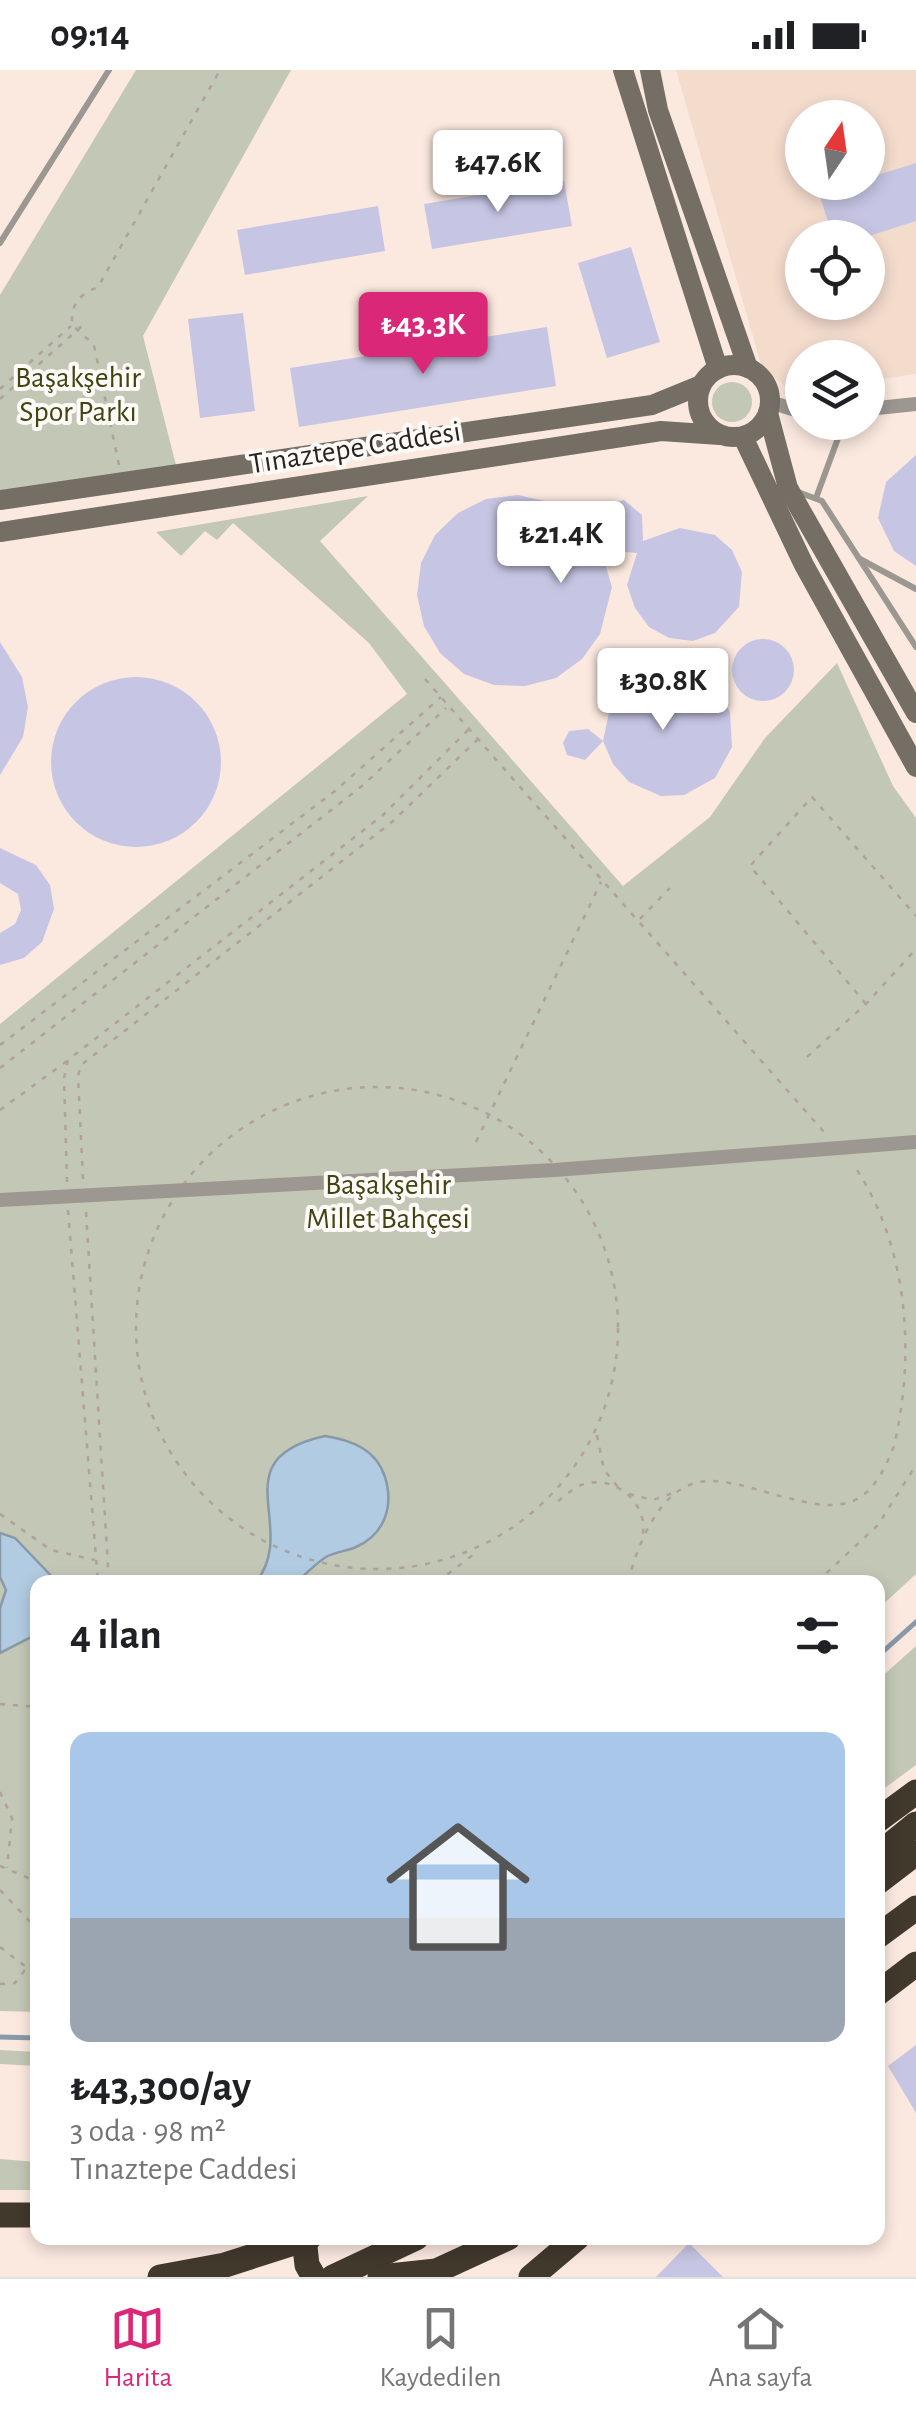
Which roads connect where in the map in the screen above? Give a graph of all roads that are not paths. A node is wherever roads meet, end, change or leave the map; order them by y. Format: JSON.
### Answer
{"nodes":[{"id":1,"x":109,"y":70,"type":"edge"},
{"id":2,"x":623,"y":70,"type":"edge"},
{"id":3,"x":650,"y":70,"type":"edge"},
{"id":4,"x":0,"y":242,"type":"edge"},
{"id":5,"x":748,"y":368,"type":"junction"},
{"id":6,"x":718,"y":369,"type":"junction"},
{"id":7,"x":702,"y":386,"type":"junction"},
{"id":8,"x":916,"y":404,"type":"edge"},
{"id":9,"x":769,"y":408,"type":"junction"},
{"id":10,"x":885,"y":408,"type":"edge"},
{"id":11,"x":785,"y":410,"type":"edge"},
{"id":12,"x":720,"y":435,"type":"junction"},
{"id":13,"x":744,"y":436,"type":"junction"},
{"id":14,"x":837,"y":440,"type":"edge"},
{"id":15,"x":788,"y":488,"type":"junction"},
{"id":16,"x":816,"y":498,"type":"junction"},
{"id":17,"x":0,"y":500,"type":"edge"},
{"id":18,"x":0,"y":532,"type":"edge"},
{"id":19,"x":860,"y":559,"type":"junction"},
{"id":20,"x":916,"y":589,"type":"edge"},
{"id":21,"x":916,"y":647,"type":"edge"},
{"id":22,"x":916,"y":713,"type":"edge"},
{"id":23,"x":916,"y":767,"type":"edge"},
{"id":24,"x":916,"y":1142,"type":"edge"},
{"id":25,"x":0,"y":1200,"type":"edge"},
{"id":26,"x":916,"y":1792,"type":"edge"},
{"id":27,"x":885,"y":1815,"type":"edge"},
{"id":28,"x":916,"y":1824,"type":"edge"},
{"id":29,"x":885,"y":1848,"type":"edge"},
{"id":30,"x":916,"y":1854,"type":"edge"},
{"id":31,"x":885,"y":1877,"type":"edge"},
{"id":32,"x":916,"y":1908,"type":"edge"},
{"id":33,"x":885,"y":1931,"type":"edge"},
{"id":34,"x":916,"y":1964,"type":"edge"},
{"id":35,"x":885,"y":1988,"type":"edge"},
{"id":36,"x":0,"y":2215,"type":"edge"},
{"id":37,"x":30,"y":2216,"type":"edge"},
{"id":38,"x":285,"y":2245,"type":"edge"},
{"id":39,"x":306,"y":2245,"type":"edge"},
{"id":40,"x":401,"y":2245,"type":"edge"},
{"id":41,"x":493,"y":2245,"type":"edge"},
{"id":42,"x":569,"y":2245,"type":"edge"},
{"id":43,"x":160,"y":2277,"type":"edge"},
{"id":44,"x":314,"y":2277,"type":"edge"},
{"id":45,"x":333,"y":2277,"type":"edge"},
{"id":46,"x":380,"y":2277,"type":"edge"},
{"id":47,"x":531,"y":2277,"type":"edge"}],
"edges":[{"from":1,"to":4,"type":"lane"},
{"from":2,"to":6,"type":"street"},
{"from":3,"to":5,"type":"street"},
{"from":5,"to":6,"type":"street"},
{"from":5,"to":9,"type":"street"},
{"from":6,"to":7,"type":"street"},
{"from":7,"to":12,"type":"street"},
{"from":7,"to":17,"type":"street","name":"Tınaztepe Caddesi"},
{"from":8,"to":10,"type":"street"},
{"from":9,"to":11,"type":"street"},
{"from":9,"to":13,"type":"street"},
{"from":9,"to":15,"type":"street"},
{"from":12,"to":13,"type":"street"},
{"from":12,"to":18,"type":"street","name":"Tınaztepe Caddesi"},
{"from":13,"to":23,"type":"street"},
{"from":14,"to":16,"type":"lane"},
{"from":15,"to":16,"type":"lane"},
{"from":15,"to":22,"type":"street"},
{"from":16,"to":19,"type":"lane"},
{"from":19,"to":20,"type":"lane"},
{"from":19,"to":21,"type":"lane"},
{"from":24,"to":25,"type":"street"},
{"from":26,"to":27,"type":"highway"},
{"from":28,"to":29,"type":"highway"},
{"from":30,"to":31,"type":"highway"},
{"from":32,"to":33,"type":"highway"},
{"from":34,"to":35,"type":"highway"},
{"from":36,"to":37,"type":"highway"},
{"from":38,"to":43,"type":"highway"},
{"from":39,"to":44,"type":"highway"},
{"from":40,"to":45,"type":"highway"},
{"from":41,"to":46,"type":"highway"},
{"from":42,"to":47,"type":"highway"}]}
